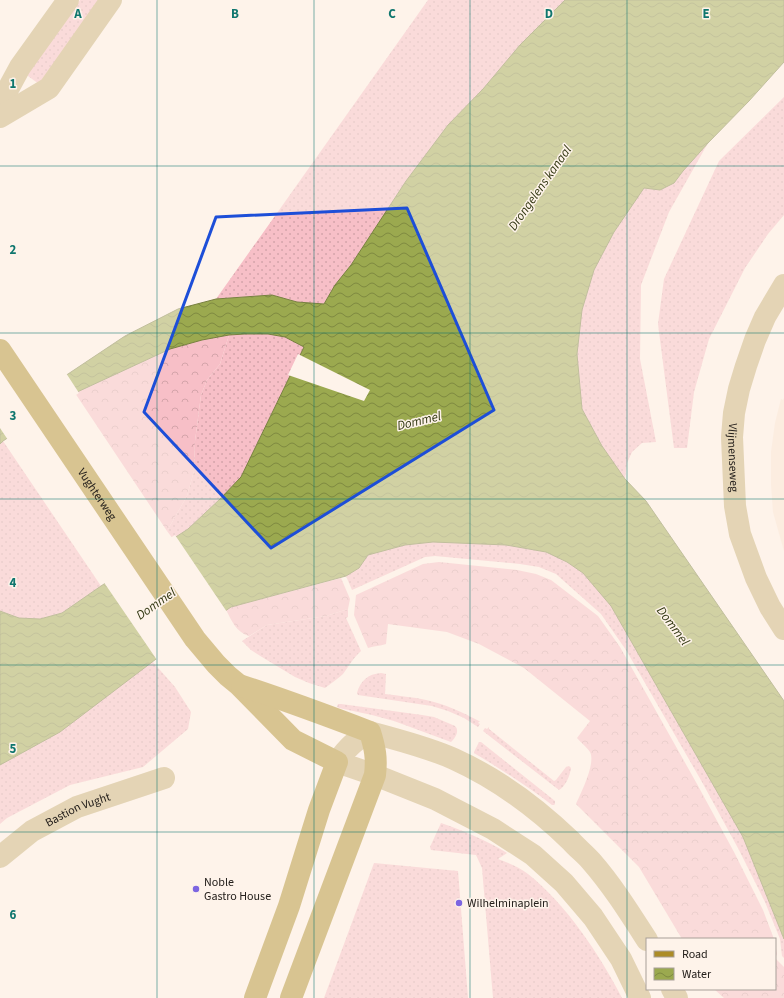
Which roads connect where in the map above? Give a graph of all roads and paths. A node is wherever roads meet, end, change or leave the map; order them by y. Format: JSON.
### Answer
{"nodes":[{"id":1,"x":68,"y":0,"type":"edge"},
{"id":2,"x":111,"y":0,"type":"edge"},
{"id":3,"x":0,"y":104,"type":"edge"},
{"id":4,"x":0,"y":117,"type":"edge"},
{"id":5,"x":784,"y":285,"type":"edge"},
{"id":6,"x":3,"y":354,"type":"edge"},
{"id":7,"x":784,"y":629,"type":"edge"},
{"id":8,"x":239,"y":684,"type":"junction"},
{"id":9,"x":370,"y":732,"type":"junction"},
{"id":10,"x":337,"y":762,"type":"junction"},
{"id":11,"x":375,"y":775,"type":"junction"},
{"id":12,"x":164,"y":778,"type":"dead end"},
{"id":13,"x":0,"y":856,"type":"edge"},
{"id":14,"x":646,"y":938,"type":"edge"},
{"id":15,"x":255,"y":998,"type":"edge"},
{"id":16,"x":291,"y":998,"type":"edge"},
{"id":17,"x":640,"y":998,"type":"edge"}],
"edges":[{"from":1,"to":3,"type":"street"},
{"from":2,"to":4,"type":"street"},
{"from":5,"to":7,"type":"street","name":"Vlijmenseweg"},
{"from":6,"to":8,"type":"main road","name":"Vughterweg"},
{"from":8,"to":9,"type":"main road"},
{"from":8,"to":10,"type":"main road"},
{"from":9,"to":10,"type":"street"},
{"from":9,"to":11,"type":"main road"},
{"from":9,"to":14,"type":"street"},
{"from":10,"to":11,"type":"street"},
{"from":10,"to":15,"type":"main road"},
{"from":11,"to":16,"type":"main road"},
{"from":11,"to":17,"type":"street"},
{"from":12,"to":13,"type":"street","name":"Bastion Vught"}]}
